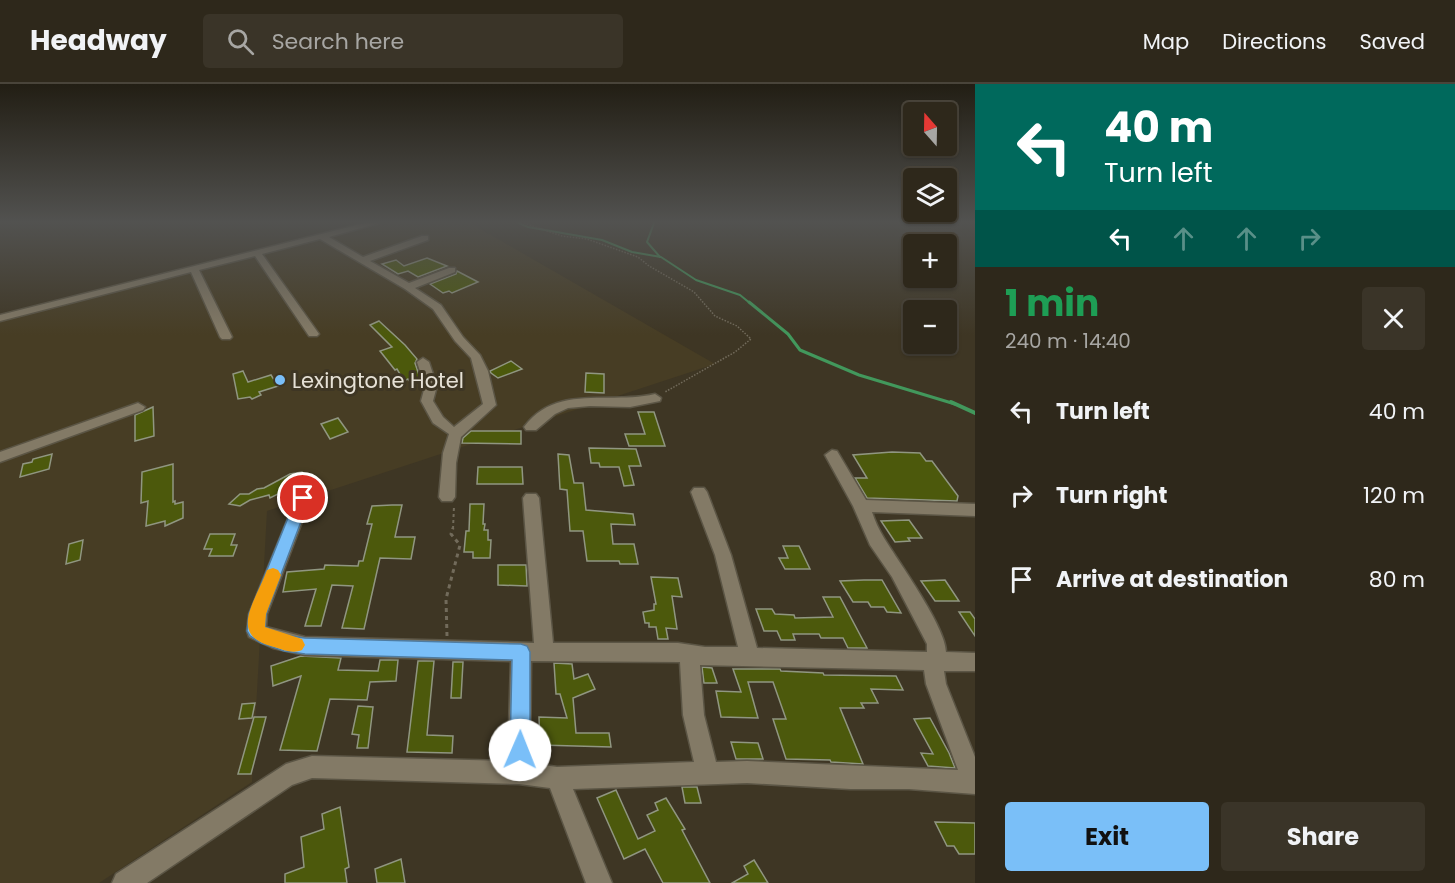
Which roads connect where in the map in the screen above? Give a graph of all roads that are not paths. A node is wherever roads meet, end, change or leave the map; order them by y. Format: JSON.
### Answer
{"nodes":[{"id":1,"x":228,"y":260,"type":"edge"},
{"id":2,"x":262,"y":260,"type":"edge"},
{"id":3,"x":363,"y":260,"type":"edge"},
{"id":4,"x":194,"y":269,"type":"junction"},
{"id":5,"x":452,"y":270,"type":"dead end"},
{"id":6,"x":408,"y":287,"type":"junction"},
{"id":7,"x":0,"y":318,"type":"edge"},
{"id":8,"x":313,"y":334,"type":"dead end"},
{"id":9,"x":226,"y":337,"type":"dead end"},
{"id":10,"x":423,"y":362,"type":"dead end"},
{"id":11,"x":655,"y":398,"type":"road end"},
{"id":12,"x":138,"y":407,"type":"dead end"},
{"id":13,"x":531,"y":427,"type":"dead end"},
{"id":14,"x":456,"y":432,"type":"junction"},
{"id":15,"x":832,"y":454,"type":"dead end"},
{"id":16,"x":0,"y":457,"type":"edge"},
{"id":17,"x":699,"y":492,"type":"dead end"},
{"id":18,"x":450,"y":497,"type":"road end"},
{"id":19,"x":303,"y":498,"type":"dead end"},
{"id":20,"x":531,"y":498,"type":"dead end"},
{"id":21,"x":861,"y":506,"type":"junction"},
{"id":22,"x":975,"y":510,"type":"edge"},
{"id":23,"x":521,"y":652,"type":"junction"},
{"id":24,"x":544,"y":652,"type":"junction"},
{"id":25,"x":688,"y":654,"type":"junction"},
{"id":26,"x":747,"y":657,"type":"junction"},
{"id":27,"x":934,"y":661,"type":"junction"},
{"id":28,"x":975,"y":662,"type":"edge"},
{"id":29,"x":519,"y":773,"type":"junction"},
{"id":30,"x":708,"y":773,"type":"junction"},
{"id":31,"x":557,"y":778,"type":"junction"},
{"id":32,"x":975,"y":783,"type":"edge"},
{"id":33,"x":125,"y":883,"type":"edge"},
{"id":34,"x":599,"y":883,"type":"edge"}],
"edges":[{"from":1,"to":4,"type":"street"},
{"from":2,"to":8,"type":"street"},
{"from":3,"to":6,"type":"street"},
{"from":4,"to":7,"type":"street"},
{"from":4,"to":9,"type":"street"},
{"from":5,"to":6,"type":"street"},
{"from":6,"to":14,"type":"street"},
{"from":10,"to":14,"type":"street"},
{"from":11,"to":13,"type":"street"},
{"from":12,"to":16,"type":"street"},
{"from":14,"to":18,"type":"street"},
{"from":15,"to":21,"type":"street"},
{"from":17,"to":26,"type":"street"},
{"from":19,"to":23,"type":"street"},
{"from":20,"to":24,"type":"street"},
{"from":21,"to":22,"type":"street"},
{"from":21,"to":27,"type":"street"},
{"from":23,"to":24,"type":"street"},
{"from":23,"to":29,"type":"street"},
{"from":24,"to":25,"type":"street"},
{"from":25,"to":26,"type":"street"},
{"from":25,"to":30,"type":"street"},
{"from":26,"to":27,"type":"street"},
{"from":27,"to":28,"type":"street"},
{"from":27,"to":32,"type":"street"},
{"from":29,"to":31,"type":"street"},
{"from":29,"to":33,"type":"street"},
{"from":30,"to":31,"type":"street"},
{"from":30,"to":32,"type":"street"},
{"from":31,"to":34,"type":"street"}]}
